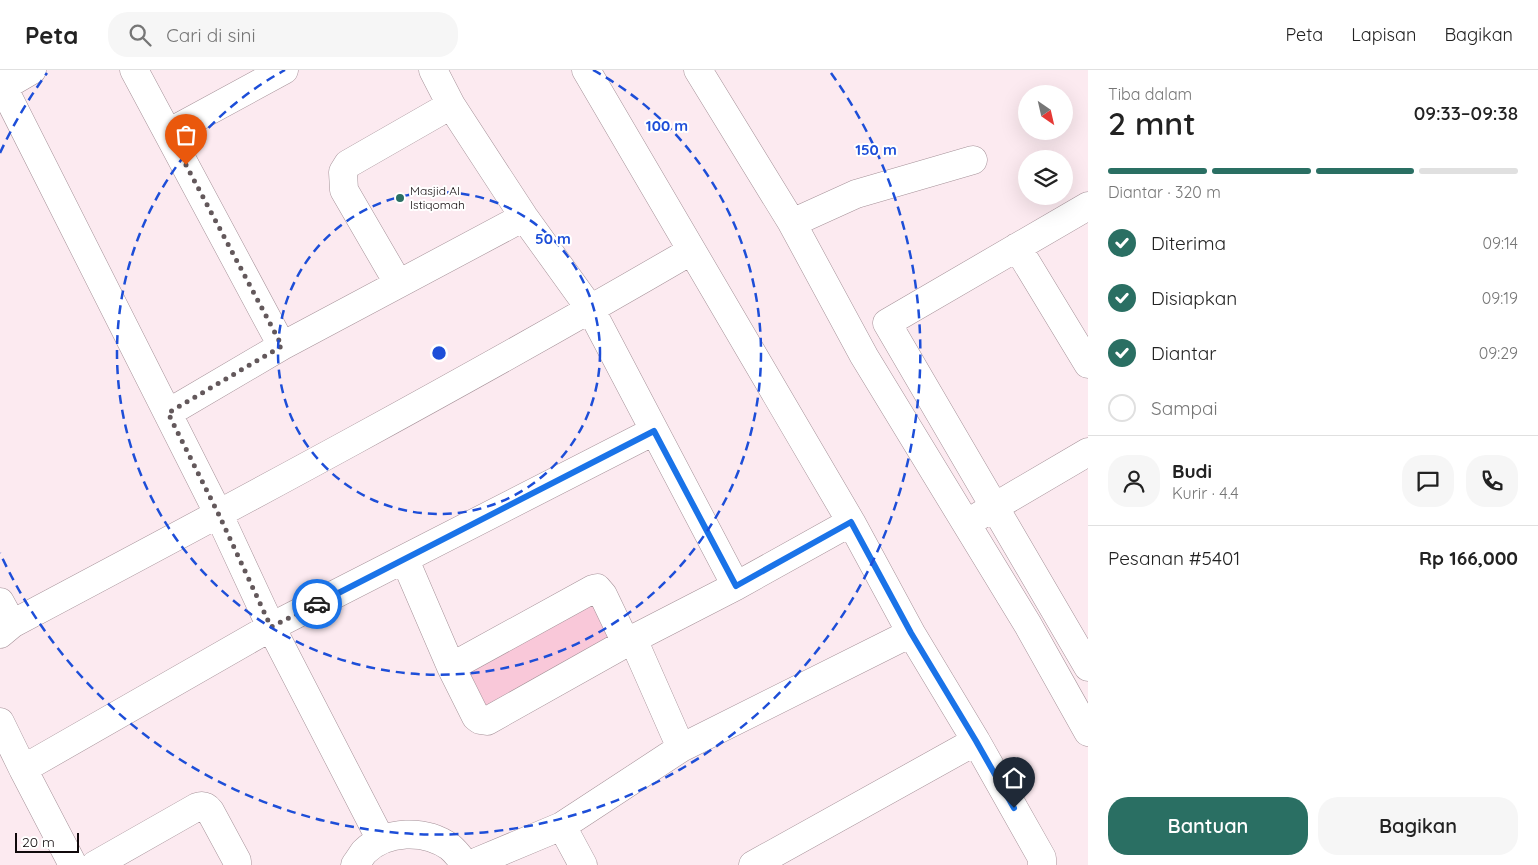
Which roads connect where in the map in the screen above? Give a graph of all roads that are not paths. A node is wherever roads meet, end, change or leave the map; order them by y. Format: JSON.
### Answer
{"nodes":[{"id":1,"x":32,"y":70,"type":"edge"},
{"id":2,"x":134,"y":70,"type":"edge"},
{"id":3,"x":284,"y":70,"type":"edge"},
{"id":4,"x":433,"y":70,"type":"edge"},
{"id":5,"x":586,"y":70,"type":"edge"},
{"id":6,"x":705,"y":72,"type":"edge"},
{"id":7,"x":2,"y":84,"type":"edge"},
{"id":8,"x":451,"y":105,"type":"junction"},
{"id":9,"x":168,"y":133,"type":"junction"},
{"id":10,"x":974,"y":160,"type":"dead end"},
{"id":11,"x":1088,"y":206,"type":"edge"},
{"id":12,"x":524,"y":217,"type":"junction"},
{"id":13,"x":792,"y":223,"type":"junction"},
{"id":14,"x":1017,"y":247,"type":"junction"},
{"id":15,"x":691,"y":251,"type":"junction"},
{"id":16,"x":398,"y":283,"type":"junction"},
{"id":17,"x":591,"y":310,"type":"junction"},
{"id":18,"x":282,"y":346,"type":"junction"},
{"id":19,"x":1088,"y":364,"type":"edge"},
{"id":20,"x":168,"y":413,"type":"junction"},
{"id":21,"x":654,"y":431,"type":"junction"},
{"id":22,"x":1088,"y":452,"type":"edge"},
{"id":23,"x":994,"y":507,"type":"junction"},
{"id":24,"x":219,"y":515,"type":"junction"},
{"id":25,"x":851,"y":522,"type":"junction"},
{"id":26,"x":967,"y":523,"type":"junction"},
{"id":27,"x":405,"y":560,"type":"junction"},
{"id":28,"x":736,"y":586,"type":"junction"},
{"id":29,"x":4,"y":620,"type":"edge"},
{"id":30,"x":271,"y":627,"type":"junction"},
{"id":31,"x":911,"y":633,"type":"junction"},
{"id":32,"x":629,"y":641,"type":"junction"},
{"id":33,"x":451,"y":667,"type":"junction"},
{"id":34,"x":1088,"y":667,"type":"edge"},
{"id":35,"x":0,"y":722,"type":"edge"},
{"id":36,"x":1088,"y":732,"type":"edge"},
{"id":37,"x":976,"y":741,"type":"junction"},
{"id":38,"x":681,"y":748,"type":"junction"},
{"id":39,"x":23,"y":769,"type":"junction"},
{"id":40,"x":562,"y":826,"type":"junction"},
{"id":41,"x":381,"y":840,"type":"junction"},
{"id":42,"x":73,"y":865,"type":"edge"},
{"id":43,"x":94,"y":865,"type":"edge"},
{"id":44,"x":237,"y":865,"type":"edge"},
{"id":45,"x":355,"y":865,"type":"edge"},
{"id":46,"x":466,"y":865,"type":"edge"},
{"id":47,"x":469,"y":865,"type":"edge"},
{"id":48,"x":583,"y":865,"type":"edge"},
{"id":49,"x":754,"y":865,"type":"edge"},
{"id":50,"x":1042,"y":865,"type":"edge"}],
"edges":[{"from":1,"to":7,"type":"street"},
{"from":2,"to":9,"type":"street"},
{"from":3,"to":9,"type":"street"},
{"from":4,"to":8,"type":"street"},
{"from":5,"to":15,"type":"street"},
{"from":6,"to":13,"type":"street"},
{"from":7,"to":20,"type":"street"},
{"from":8,"to":12,"type":"street"},
{"from":8,"to":16,"type":"street"},
{"from":9,"to":18,"type":"street"},
{"from":10,"to":13,"type":"street"},
{"from":11,"to":14,"type":"street"},
{"from":12,"to":16,"type":"street"},
{"from":12,"to":17,"type":"street"},
{"from":13,"to":26,"type":"street"},
{"from":14,"to":19,"type":"street"},
{"from":14,"to":23,"type":"street"},
{"from":15,"to":17,"type":"street"},
{"from":15,"to":25,"type":"street"},
{"from":16,"to":18,"type":"street"},
{"from":17,"to":21,"type":"street"},
{"from":17,"to":24,"type":"street"},
{"from":18,"to":20,"type":"street"},
{"from":20,"to":24,"type":"street"},
{"from":21,"to":27,"type":"street"},
{"from":21,"to":28,"type":"street"},
{"from":22,"to":23,"type":"street"},
{"from":23,"to":26,"type":"street"},
{"from":23,"to":34,"type":"street"},
{"from":24,"to":29,"type":"street"},
{"from":24,"to":30,"type":"street"},
{"from":25,"to":28,"type":"street"},
{"from":25,"to":31,"type":"street"},
{"from":26,"to":36,"type":"street"},
{"from":27,"to":30,"type":"street"},
{"from":27,"to":33,"type":"street"},
{"from":28,"to":32,"type":"street"},
{"from":30,"to":39,"type":"street"},
{"from":30,"to":41,"type":"street"},
{"from":31,"to":37,"type":"street"},
{"from":31,"to":38,"type":"street"},
{"from":32,"to":33,"type":"street"},
{"from":32,"to":33,"type":"street"},
{"from":32,"to":38,"type":"street"},
{"from":35,"to":39,"type":"street"},
{"from":37,"to":49,"type":"street"},
{"from":37,"to":50,"type":"street"},
{"from":38,"to":40,"type":"street"},
{"from":39,"to":42,"type":"street"},
{"from":40,"to":47,"type":"street"},
{"from":40,"to":48,"type":"street"},
{"from":41,"to":45,"type":"street"},
{"from":41,"to":46,"type":"street"},
{"from":43,"to":44,"type":"street"}]}
